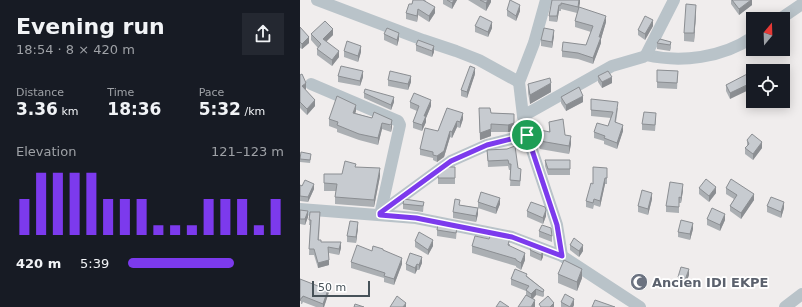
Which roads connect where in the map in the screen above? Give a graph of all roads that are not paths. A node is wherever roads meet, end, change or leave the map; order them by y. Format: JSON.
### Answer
{"nodes":[{"id":1,"x":317,"y":0,"type":"edge"},
{"id":2,"x":546,"y":0,"type":"edge"},
{"id":3,"x":674,"y":0,"type":"edge"},
{"id":4,"x":802,"y":4,"type":"edge"},
{"id":5,"x":790,"y":12,"type":"edge"},
{"id":6,"x":746,"y":42,"type":"edge"},
{"id":7,"x":646,"y":55,"type":"junction"},
{"id":8,"x":519,"y":82,"type":"junction"},
{"id":9,"x":312,"y":84,"type":"dead end"},
{"id":10,"x":523,"y":116,"type":"junction"},
{"id":11,"x":527,"y":135,"type":"junction"},
{"id":12,"x":300,"y":209,"type":"edge"},
{"id":13,"x":380,"y":214,"type":"junction"},
{"id":14,"x":562,"y":256,"type":"junction"},
{"id":15,"x":802,"y":294,"type":"edge"},
{"id":16,"x":640,"y":307,"type":"edge"},
{"id":17,"x":785,"y":307,"type":"edge"}],
"edges":[{"from":1,"to":8,"type":"street"},
{"from":2,"to":8,"type":"street"},
{"from":3,"to":7,"type":"street"},
{"from":4,"to":5,"type":"street"},
{"from":6,"to":7,"type":"street"},
{"from":7,"to":10,"type":"street"},
{"from":8,"to":10,"type":"street"},
{"from":9,"to":13,"type":"street"},
{"from":10,"to":11,"type":"street"},
{"from":11,"to":13,"type":"street"},
{"from":11,"to":14,"type":"street"},
{"from":12,"to":13,"type":"street"},
{"from":13,"to":14,"type":"street"},
{"from":14,"to":16,"type":"street"},
{"from":15,"to":17,"type":"street"}]}
